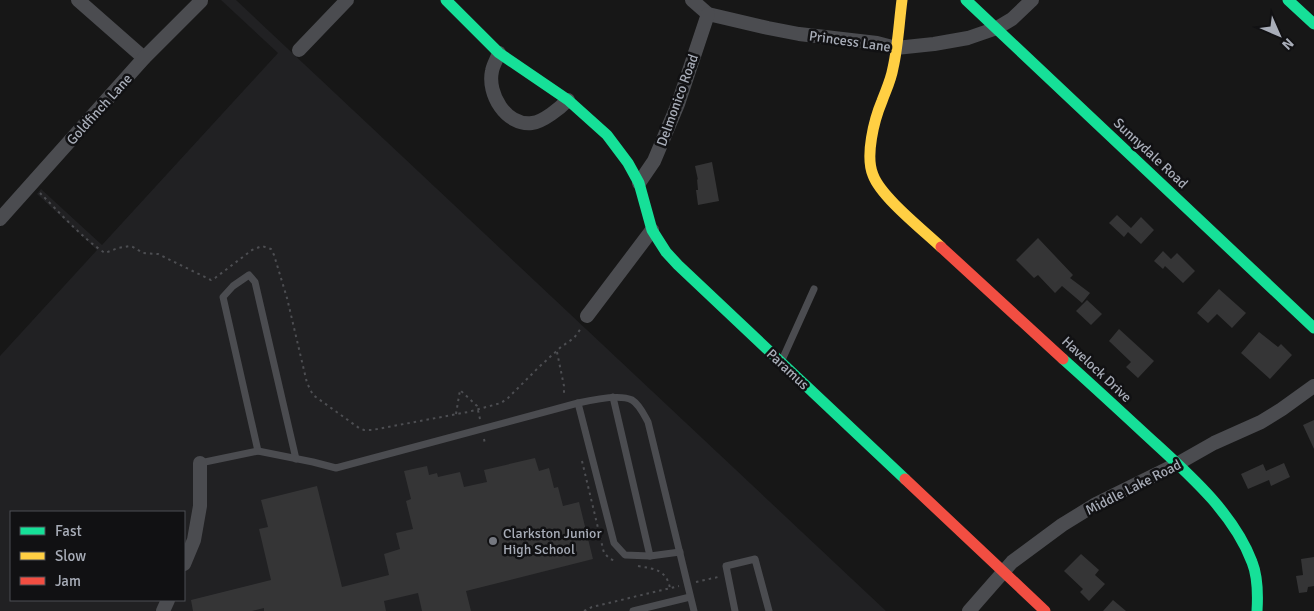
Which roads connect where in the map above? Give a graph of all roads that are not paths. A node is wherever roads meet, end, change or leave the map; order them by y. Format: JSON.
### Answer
{"nodes":[{"id":1,"x":78,"y":0,"type":"edge"},
{"id":2,"x":347,"y":0,"type":"edge"},
{"id":3,"x":446,"y":0,"type":"edge"},
{"id":4,"x":692,"y":0,"type":"edge"},
{"id":5,"x":902,"y":0,"type":"edge"},
{"id":6,"x":966,"y":0,"type":"edge"},
{"id":7,"x":1032,"y":0,"type":"edge"},
{"id":8,"x":1288,"y":0,"type":"edge"},
{"id":9,"x":201,"y":1,"type":"edge"},
{"id":10,"x":708,"y":14,"type":"junction"},
{"id":11,"x":1314,"y":24,"type":"edge"},
{"id":12,"x":997,"y":28,"type":"junction"},
{"id":13,"x":896,"y":48,"type":"junction"},
{"id":14,"x":299,"y":50,"type":"dead end"},
{"id":15,"x":499,"y":53,"type":"junction"},
{"id":16,"x":144,"y":58,"type":"junction"},
{"id":17,"x":568,"y":100,"type":"junction"},
{"id":18,"x":639,"y":183,"type":"junction"},
{"id":19,"x":5,"y":203,"type":"edge"},
{"id":20,"x":0,"y":219,"type":"edge"},
{"id":21,"x":652,"y":230,"type":"junction"},
{"id":22,"x":814,"y":290,"type":"dead end"},
{"id":23,"x":587,"y":316,"type":"road end"},
{"id":24,"x":1314,"y":328,"type":"edge"},
{"id":25,"x":781,"y":362,"type":"junction"},
{"id":26,"x":1314,"y":386,"type":"edge"},
{"id":27,"x":613,"y":397,"type":"junction"},
{"id":28,"x":578,"y":403,"type":"junction"},
{"id":29,"x":258,"y":451,"type":"junction"},
{"id":30,"x":296,"y":458,"type":"junction"},
{"id":31,"x":200,"y":464,"type":"joint"},
{"id":32,"x":1177,"y":464,"type":"junction"},
{"id":33,"x":680,"y":552,"type":"junction"},
{"id":34,"x":650,"y":556,"type":"junction"},
{"id":35,"x":185,"y":562,"type":"edge"},
{"id":36,"x":1004,"y":572,"type":"junction"},
{"id":37,"x":690,"y":597,"type":"junction"},
{"id":38,"x":644,"y":610,"type":"edge"},
{"id":39,"x":633,"y":611,"type":"edge"},
{"id":40,"x":694,"y":611,"type":"edge"},
{"id":41,"x":735,"y":611,"type":"edge"},
{"id":42,"x":769,"y":611,"type":"edge"},
{"id":43,"x":969,"y":611,"type":"edge"},
{"id":44,"x":1045,"y":611,"type":"edge"},
{"id":45,"x":1257,"y":611,"type":"edge"}],
"edges":[{"from":1,"to":16,"type":"street"},
{"from":2,"to":14,"type":"street"},
{"from":3,"to":15,"type":"street","name":"Paramus"},
{"from":4,"to":10,"type":"street","name":"Princess Lane"},
{"from":5,"to":13,"type":"street"},
{"from":6,"to":12,"type":"street","name":"Sunnydale Road"},
{"from":7,"to":12,"type":"street","name":"Princess Lane"},
{"from":8,"to":11,"type":"street"},
{"from":9,"to":16,"type":"street","name":"Goldfinch Lane"},
{"from":10,"to":13,"type":"street","name":"Princess Lane"},
{"from":10,"to":18,"type":"street","name":"Delmonico Road"},
{"from":12,"to":13,"type":"street","name":"Princess Lane"},
{"from":12,"to":24,"type":"street","name":"Sunnydale Road"},
{"from":13,"to":32,"type":"street","name":"Havelock Drive"},
{"from":15,"to":17,"type":"street","name":"Paramus"},
{"from":15,"to":17,"type":"street"},
{"from":16,"to":19,"type":"street","name":"Goldfinch Lane"},
{"from":17,"to":18,"type":"street","name":"Paramus"},
{"from":18,"to":21,"type":"street","name":"Paramus"},
{"from":19,"to":20,"type":"street","name":"Goldfinch Lane"},
{"from":21,"to":23,"type":"street"},
{"from":21,"to":25,"type":"street","name":"Paramus"},
{"from":22,"to":25,"type":"lane"},
{"from":25,"to":36,"type":"street","name":"Paramus"},
{"from":26,"to":32,"type":"street","name":"Middle Lake Road"},
{"from":27,"to":28,"type":"lane"},
{"from":27,"to":33,"type":"lane"},
{"from":27,"to":34,"type":"lane"},
{"from":28,"to":30,"type":"lane"},
{"from":28,"to":34,"type":"lane"},
{"from":29,"to":30,"type":"lane"},
{"from":29,"to":30,"type":"lane"},
{"from":29,"to":31,"type":"lane"},
{"from":31,"to":35,"type":"street"},
{"from":32,"to":36,"type":"street","name":"Middle Lake Road"},
{"from":32,"to":45,"type":"street","name":"Havelock Drive"},
{"from":33,"to":34,"type":"lane"},
{"from":33,"to":37,"type":"lane"},
{"from":36,"to":43,"type":"street","name":"Middle Lake Road"},
{"from":36,"to":44,"type":"street","name":"Paramus"},
{"from":37,"to":38,"type":"lane"},
{"from":37,"to":40,"type":"lane"},
{"from":38,"to":39,"type":"lane"},
{"from":41,"to":42,"type":"lane"}]}
